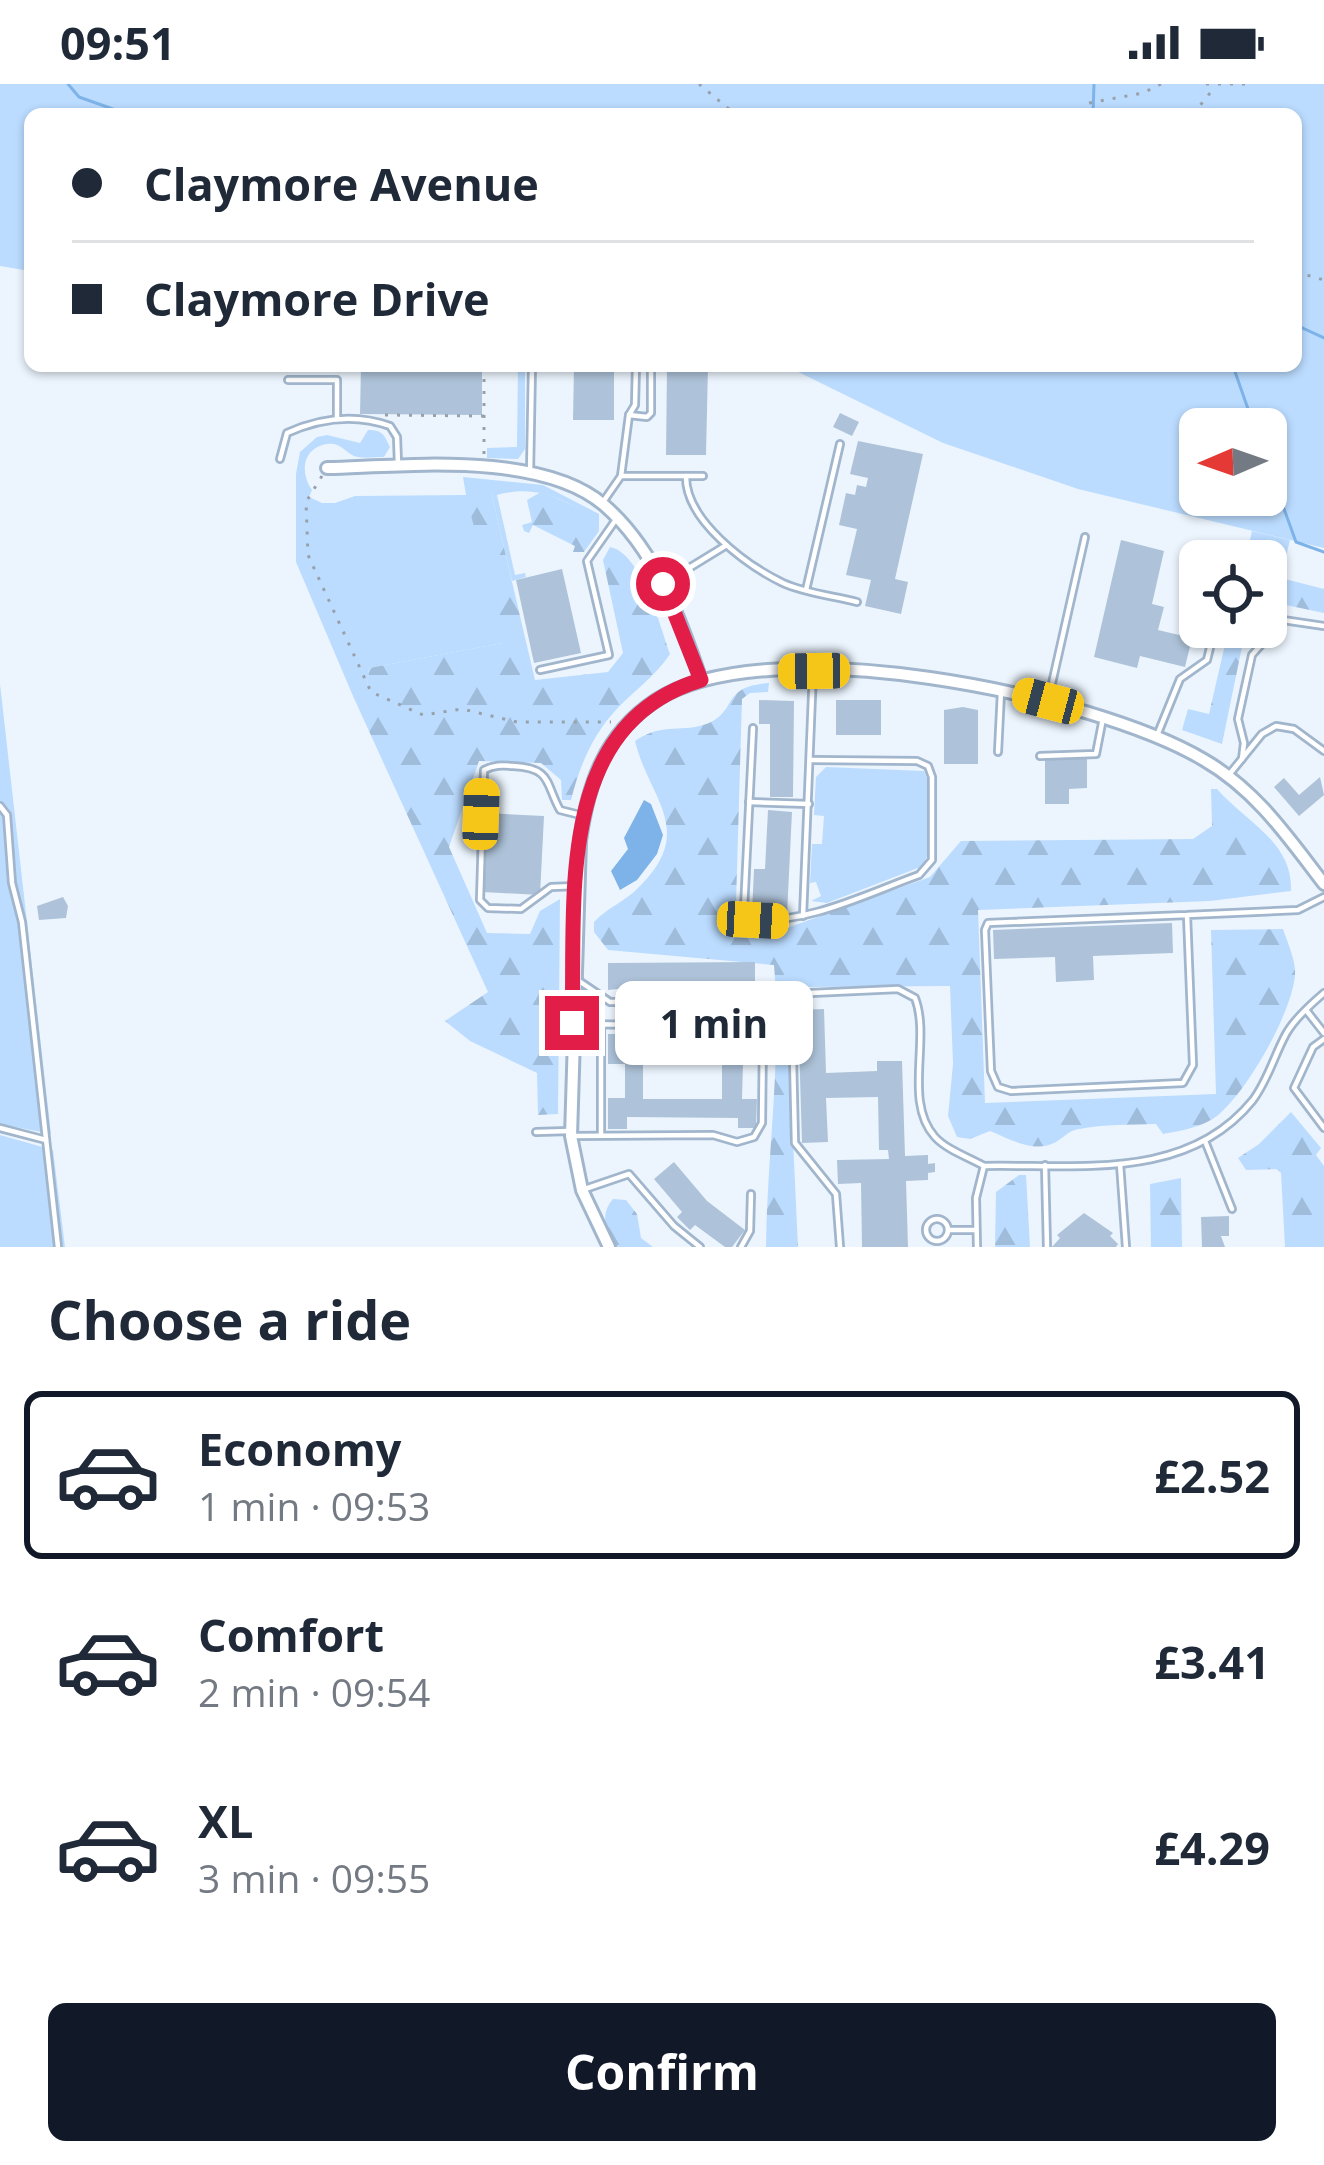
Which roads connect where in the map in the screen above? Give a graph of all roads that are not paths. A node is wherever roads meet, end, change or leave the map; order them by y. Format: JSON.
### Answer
{"nodes":[{"id":1,"x":532,"y":372,"type":"edge"},
{"id":2,"x":636,"y":372,"type":"edge"},
{"id":3,"x":651,"y":372,"type":"edge"},
{"id":4,"x":288,"y":380,"type":"dead end"},
{"id":5,"x":629,"y":416,"type":"junction"},
{"id":6,"x":337,"y":418,"type":"junction"},
{"id":7,"x":840,"y":444,"type":"dead end"},
{"id":8,"x":280,"y":459,"type":"dead end"},
{"id":9,"x":398,"y":466,"type":"junction"},
{"id":10,"x":328,"y":468,"type":"road end"},
{"id":11,"x":530,"y":473,"type":"junction"},
{"id":12,"x":622,"y":476,"type":"junction"},
{"id":13,"x":686,"y":476,"type":"junction"},
{"id":14,"x":703,"y":476,"type":"dead end"},
{"id":15,"x":602,"y":503,"type":"junction"},
{"id":16,"x":617,"y":518,"type":"junction"},
{"id":17,"x":1085,"y":537,"type":"dead end"},
{"id":18,"x":725,"y":546,"type":"junction"},
{"id":19,"x":663,"y":584,"type":"junction"},
{"id":20,"x":806,"y":590,"type":"junction"},
{"id":21,"x":857,"y":602,"type":"dead end"},
{"id":22,"x":1324,"y":626,"type":"edge"},
{"id":23,"x":1210,"y":648,"type":"edge"},
{"id":24,"x":540,"y":670,"type":"dead end"},
{"id":25,"x":814,"y":671,"type":"junction"},
{"id":26,"x":701,"y":680,"type":"junction"},
{"id":27,"x":1001,"y":690,"type":"junction"},
{"id":28,"x":1048,"y":701,"type":"junction"},
{"id":29,"x":1102,"y":718,"type":"junction"},
{"id":30,"x":752,"y":728,"type":"dead end"},
{"id":31,"x":1156,"y":738,"type":"junction"},
{"id":32,"x":1324,"y":751,"type":"edge"},
{"id":33,"x":998,"y":752,"type":"dead end"},
{"id":34,"x":1040,"y":755,"type":"dead end"},
{"id":35,"x":1242,"y":759,"type":"junction"},
{"id":36,"x":812,"y":760,"type":"junction"},
{"id":37,"x":1228,"y":776,"type":"junction"},
{"id":38,"x":749,"y":802,"type":"junction"},
{"id":39,"x":809,"y":803,"type":"junction"},
{"id":40,"x":0,"y":806,"type":"edge"},
{"id":41,"x":584,"y":816,"type":"junction"},
{"id":42,"x":1324,"y":884,"type":"edge"},
{"id":43,"x":577,"y":886,"type":"junction"},
{"id":44,"x":1324,"y":897,"type":"edge"},
{"id":45,"x":1187,"y":915,"type":"junction"},
{"id":46,"x":803,"y":916,"type":"junction"},
{"id":47,"x":574,"y":978,"type":"junction"},
{"id":48,"x":1324,"y":993,"type":"edge"},
{"id":49,"x":752,"y":1001,"type":"dead end"},
{"id":50,"x":1306,"y":1010,"type":"junction"},
{"id":51,"x":572,"y":1023,"type":"junction"},
{"id":52,"x":601,"y":1026,"type":"junction"},
{"id":53,"x":1324,"y":1036,"type":"edge"},
{"id":54,"x":0,"y":1128,"type":"edge"},
{"id":55,"x":1324,"y":1128,"type":"edge"},
{"id":56,"x":536,"y":1132,"type":"dead end"},
{"id":57,"x":571,"y":1133,"type":"junction"},
{"id":58,"x":601,"y":1135,"type":"junction"},
{"id":59,"x":46,"y":1140,"type":"junction"},
{"id":60,"x":1204,"y":1141,"type":"junction"},
{"id":61,"x":1120,"y":1164,"type":"junction"},
{"id":62,"x":1045,"y":1165,"type":"junction"},
{"id":63,"x":984,"y":1166,"type":"junction"},
{"id":64,"x":582,"y":1190,"type":"junction"},
{"id":65,"x":751,"y":1194,"type":"dead end"},
{"id":66,"x":1232,"y":1209,"type":"dead end"},
{"id":67,"x":948,"y":1230,"type":"dead end"},
{"id":68,"x":976,"y":1230,"type":"junction"},
{"id":69,"x":58,"y":1247,"type":"edge"},
{"id":70,"x":609,"y":1247,"type":"edge"},
{"id":71,"x":700,"y":1247,"type":"edge"},
{"id":72,"x":741,"y":1247,"type":"edge"},
{"id":73,"x":840,"y":1247,"type":"edge"},
{"id":74,"x":977,"y":1247,"type":"edge"},
{"id":75,"x":1047,"y":1247,"type":"edge"},
{"id":76,"x":1126,"y":1247,"type":"edge"}],
"edges":[{"from":1,"to":11,"type":"lane"},
{"from":2,"to":5,"type":"lane"},
{"from":3,"to":5,"type":"lane"},
{"from":4,"to":6,"type":"lane"},
{"from":5,"to":12,"type":"lane"},
{"from":6,"to":8,"type":"lane"},
{"from":6,"to":9,"type":"lane"},
{"from":7,"to":20,"type":"lane"},
{"from":9,"to":10,"type":"street"},
{"from":9,"to":11,"type":"street"},
{"from":11,"to":15,"type":"street"},
{"from":12,"to":13,"type":"lane"},
{"from":12,"to":15,"type":"lane"},
{"from":13,"to":14,"type":"lane"},
{"from":13,"to":18,"type":"lane"},
{"from":15,"to":16,"type":"street"},
{"from":16,"to":19,"type":"street"},
{"from":16,"to":24,"type":"lane"},
{"from":17,"to":28,"type":"lane"},
{"from":18,"to":19,"type":"lane"},
{"from":18,"to":20,"type":"lane"},
{"from":19,"to":26,"type":"street"},
{"from":20,"to":21,"type":"lane"},
{"from":22,"to":35,"type":"lane"},
{"from":23,"to":31,"type":"lane"},
{"from":25,"to":26,"type":"street"},
{"from":25,"to":27,"type":"street"},
{"from":25,"to":36,"type":"lane"},
{"from":26,"to":41,"type":"street"},
{"from":27,"to":28,"type":"street"},
{"from":27,"to":33,"type":"lane"},
{"from":28,"to":29,"type":"street"},
{"from":29,"to":31,"type":"street"},
{"from":29,"to":34,"type":"lane"},
{"from":30,"to":38,"type":"lane"},
{"from":31,"to":37,"type":"street"},
{"from":32,"to":35,"type":"lane"},
{"from":35,"to":37,"type":"lane"},
{"from":36,"to":39,"type":"lane"},
{"from":36,"to":46,"type":"lane"},
{"from":37,"to":42,"type":"street"},
{"from":38,"to":39,"type":"lane"},
{"from":38,"to":46,"type":"lane"},
{"from":39,"to":46,"type":"lane"},
{"from":40,"to":59,"type":"lane"},
{"from":41,"to":43,"type":"street"},
{"from":41,"to":43,"type":"lane"},
{"from":43,"to":47,"type":"street"},
{"from":44,"to":45,"type":"lane"},
{"from":45,"to":45,"type":"lane"},
{"from":47,"to":49,"type":"lane"},
{"from":47,"to":51,"type":"street"},
{"from":48,"to":50,"type":"lane"},
{"from":50,"to":53,"type":"lane"},
{"from":50,"to":60,"type":"lane"},
{"from":51,"to":52,"type":"lane"},
{"from":51,"to":57,"type":"street"},
{"from":52,"to":58,"type":"lane"},
{"from":52,"to":58,"type":"lane"},
{"from":53,"to":55,"type":"lane"},
{"from":54,"to":59,"type":"lane"},
{"from":56,"to":57,"type":"lane"},
{"from":57,"to":58,"type":"lane"},
{"from":57,"to":64,"type":"street"},
{"from":59,"to":69,"type":"lane"},
{"from":60,"to":61,"type":"lane"},
{"from":60,"to":66,"type":"lane"},
{"from":61,"to":62,"type":"lane"},
{"from":61,"to":76,"type":"lane"},
{"from":62,"to":63,"type":"lane"},
{"from":62,"to":75,"type":"lane"},
{"from":63,"to":68,"type":"lane"},
{"from":63,"to":73,"type":"lane"},
{"from":64,"to":70,"type":"street"},
{"from":64,"to":71,"type":"lane"},
{"from":65,"to":72,"type":"lane"},
{"from":67,"to":68,"type":"lane"},
{"from":68,"to":74,"type":"lane"}]}
